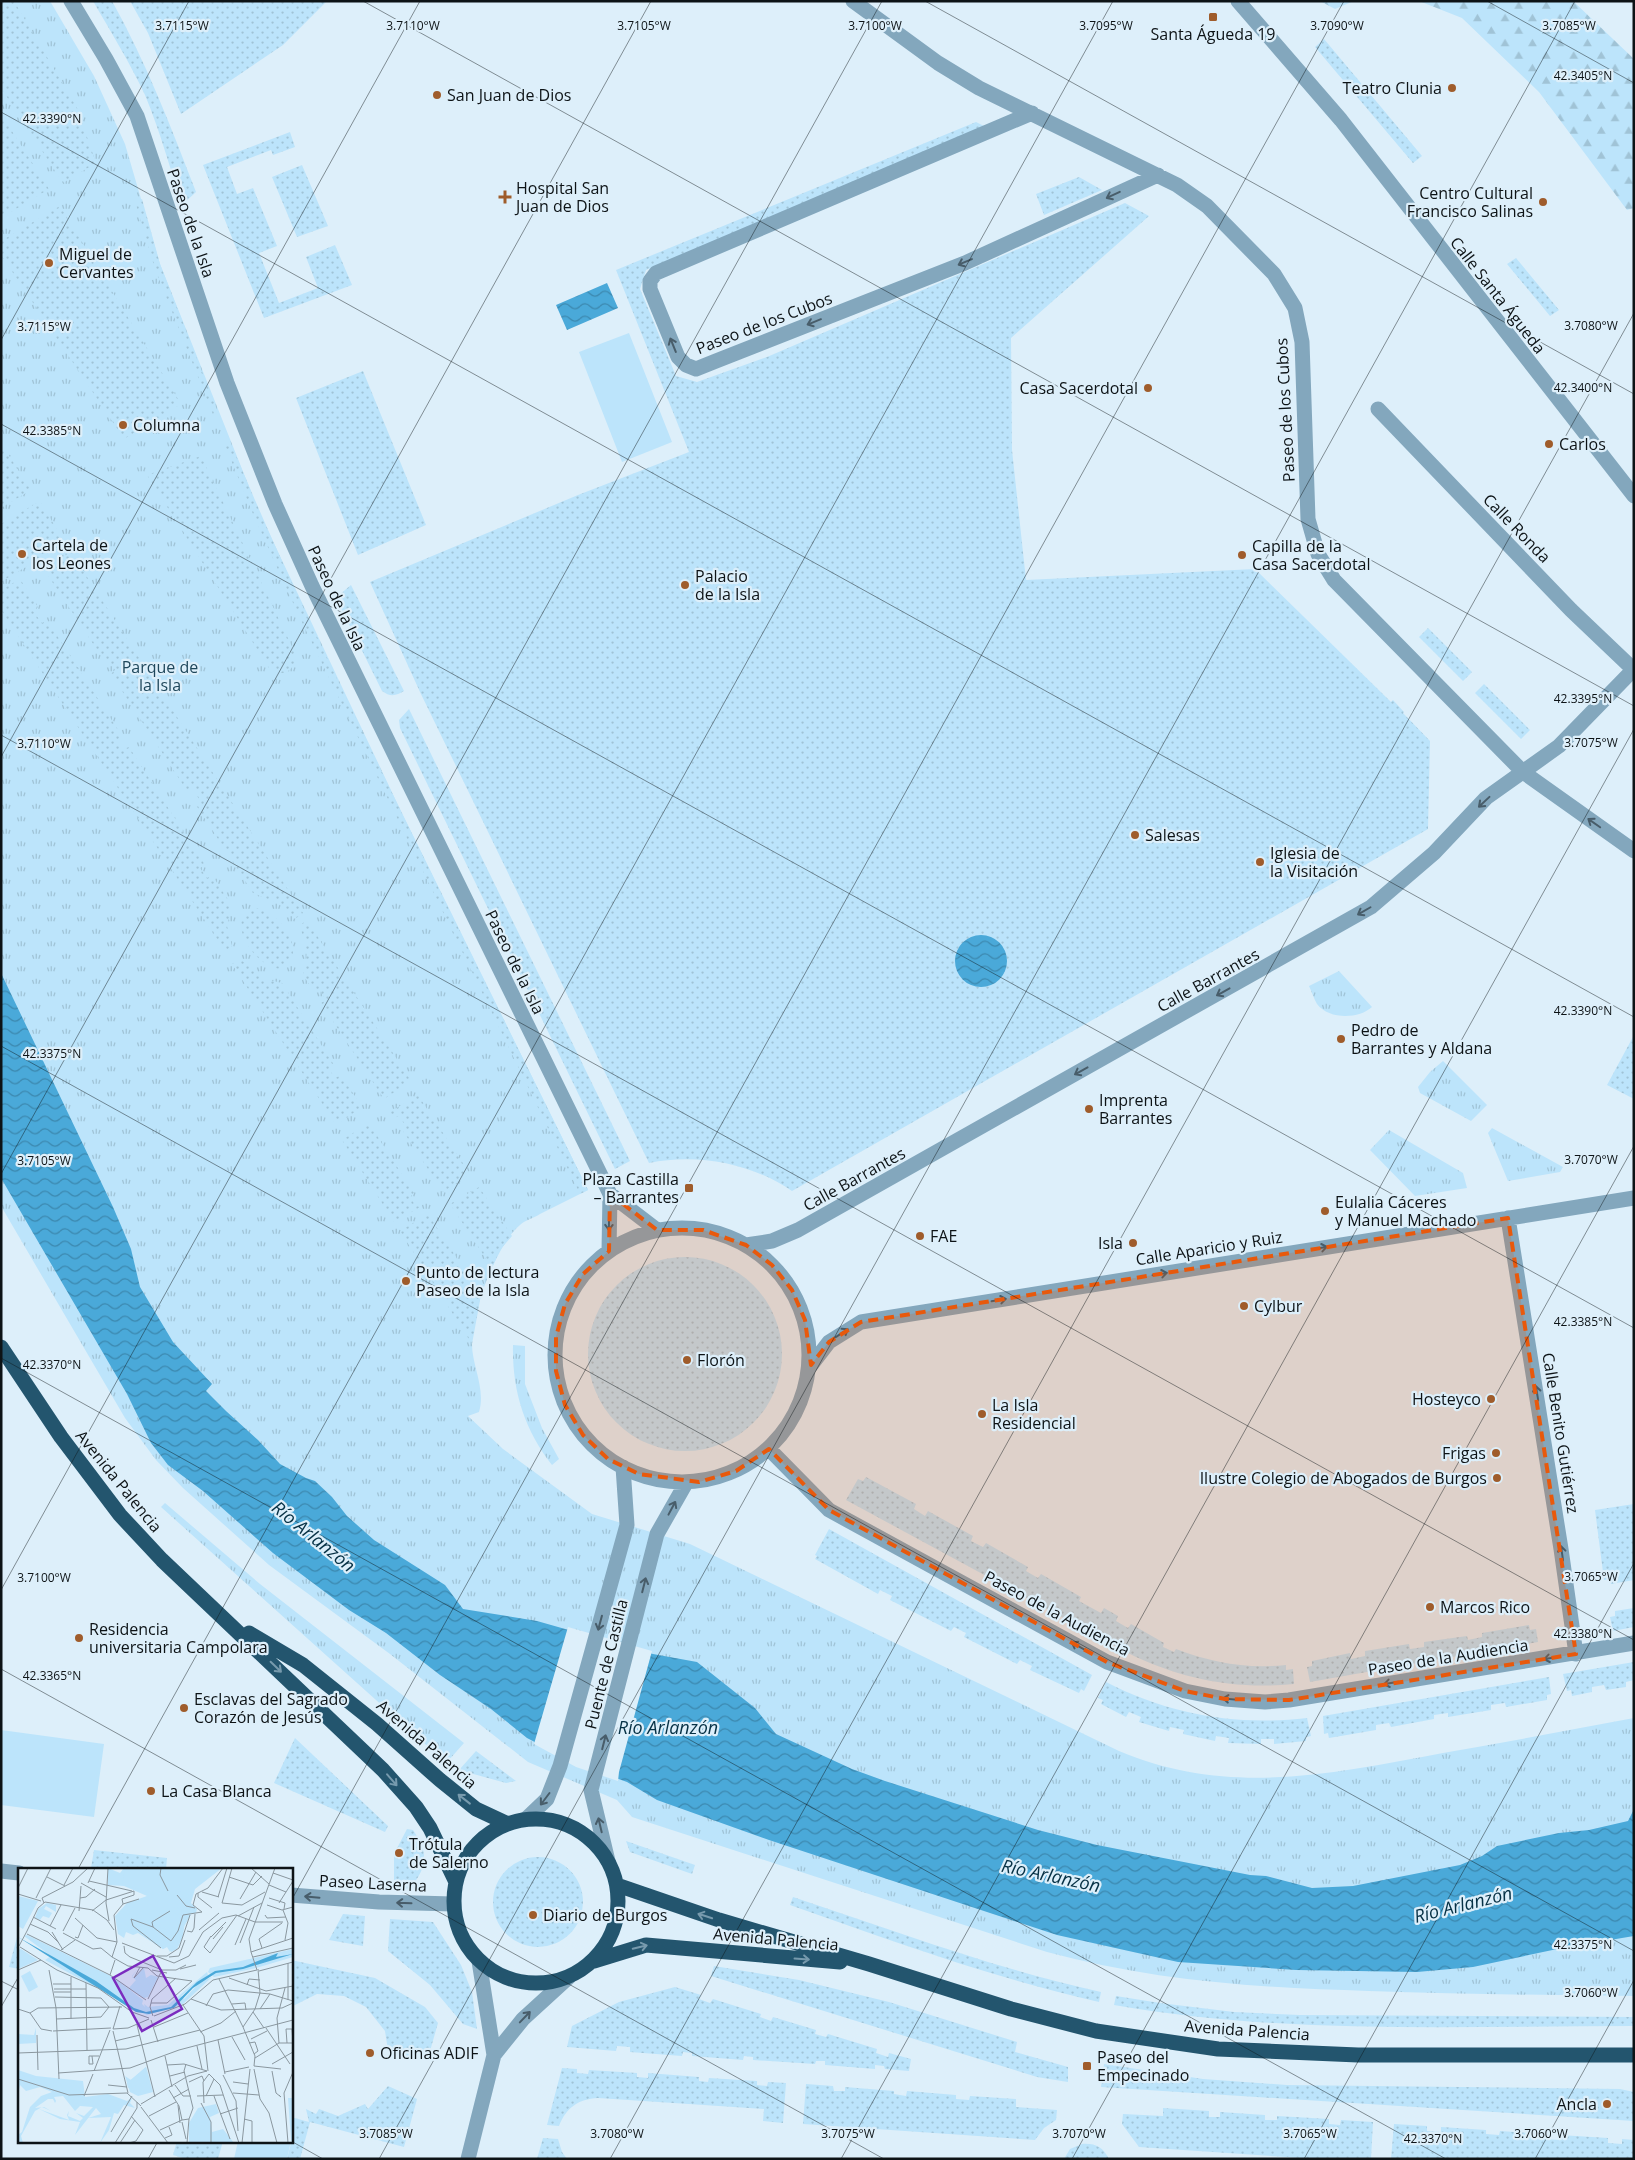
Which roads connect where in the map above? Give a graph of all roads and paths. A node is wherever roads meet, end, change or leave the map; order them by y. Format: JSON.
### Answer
{"nodes":[{"id":1,"x":71,"y":1,"type":"edge"},
{"id":2,"x":853,"y":1,"type":"edge"},
{"id":3,"x":1238,"y":1,"type":"edge"},
{"id":4,"x":1032,"y":113,"type":"junction"},
{"id":5,"x":1158,"y":174,"type":"junction"},
{"id":6,"x":1378,"y":409,"type":"dead end"},
{"id":7,"x":1634,"y":496,"type":"edge"},
{"id":8,"x":1634,"y":669,"type":"edge"},
{"id":9,"x":1523,"y":772,"type":"junction"},
{"id":10,"x":1634,"y":851,"type":"edge"},
{"id":11,"x":610,"y":1194,"type":"junction"},
{"id":12,"x":1634,"y":1198,"type":"edge"},
{"id":13,"x":1508,"y":1218,"type":"junction"},
{"id":14,"x":658,"y":1230,"type":"junction"},
{"id":15,"x":746,"y":1245,"type":"junction"},
{"id":16,"x":608,"y":1251,"type":"junction"},
{"id":17,"x":1,"y":1347,"type":"edge"},
{"id":18,"x":809,"y":1368,"type":"junction"},
{"id":19,"x":769,"y":1449,"type":"junction"},
{"id":20,"x":622,"y":1467,"type":"junction"},
{"id":21,"x":686,"y":1482,"type":"junction"},
{"id":22,"x":228,"y":1621,"type":"junction"},
{"id":23,"x":1634,"y":1643,"type":"edge"},
{"id":24,"x":1576,"y":1654,"type":"junction"},
{"id":25,"x":526,"y":1819,"type":"junction"},
{"id":26,"x":506,"y":1823,"type":"junction"},
{"id":27,"x":608,"y":1861,"type":"junction"},
{"id":28,"x":1,"y":1871,"type":"edge"},
{"id":29,"x":18,"y":1873,"type":"edge"},
{"id":30,"x":455,"y":1880,"type":"junction"},
{"id":31,"x":618,"y":1885,"type":"junction"},
{"id":32,"x":292,"y":1895,"type":"edge"},
{"id":33,"x":453,"y":1904,"type":"junction"},
{"id":34,"x":479,"y":1961,"type":"junction"},
{"id":35,"x":594,"y":1961,"type":"junction"},
{"id":36,"x":869,"y":1964,"type":"junction"},
{"id":37,"x":569,"y":1977,"type":"junction"},
{"id":38,"x":494,"y":2055,"type":"junction"},
{"id":39,"x":1634,"y":2055,"type":"edge"},
{"id":40,"x":468,"y":2159,"type":"edge"}],
"edges":[{"from":1,"to":11,"type":"street","name":"Paseo de la Isla"},
{"from":2,"to":4,"type":"street","name":"Paseo de los Cubos"},
{"from":3,"to":7,"type":"street","name":"Calle Santa Águeda"},
{"from":4,"to":5,"type":"street","name":"Paseo de los Cubos"},
{"from":5,"to":4,"type":"street","name":"Paseo de los Cubos","one_way":true},
{"from":5,"to":9,"type":"street","name":"Paseo de los Cubos"},
{"from":6,"to":8,"type":"street","name":"Calle Ronda"},
{"from":8,"to":9,"type":"street","name":"Calle Barrantes"},
{"from":10,"to":9,"type":"street","name":"Paseo de los Cubos","one_way":true},
{"from":9,"to":15,"type":"street","name":"Calle Barrantes","one_way":true},
{"from":11,"to":14,"type":"street","name":"Paseo de la Isla"},
{"from":11,"to":16,"type":"street","name":"Paseo de la Isla","one_way":true},
{"from":12,"to":13,"type":"street","name":"Calle Aparicio y Ruiz"},
{"from":18,"to":13,"type":"street","name":"Calle Aparicio y Ruiz","one_way":true},
{"from":24,"to":13,"type":"street","name":"Calle Benito Gutiérrez","one_way":true},
{"from":14,"to":15,"type":"street"},
{"from":14,"to":16,"type":"street"},
{"from":15,"to":18,"type":"street"},
{"from":16,"to":20,"type":"street"},
{"from":17,"to":22,"type":"highway","name":"Avenida Palencia"},
{"from":18,"to":19,"type":"street"},
{"from":19,"to":21,"type":"street"},
{"from":24,"to":19,"type":"street","name":"Paseo de la Audiencia","one_way":true},
{"from":20,"to":21,"type":"street"},
{"from":20,"to":25,"type":"street","name":"Puente de Castilla","one_way":true},
{"from":27,"to":21,"type":"street","name":"Puente de Castilla","one_way":true},
{"from":26,"to":22,"type":"highway","name":"Avenida Palencia","one_way":true},
{"from":22,"to":30,"type":"highway","name":"Avenida Palencia","one_way":true},
{"from":23,"to":24,"type":"street","name":"Paseo de la Audiencia"},
{"from":25,"to":26,"type":"highway"},
{"from":25,"to":27,"type":"highway"},
{"from":26,"to":30,"type":"highway"},
{"from":27,"to":31,"type":"highway"},
{"from":28,"to":29,"type":"street"},
{"from":30,"to":33,"type":"highway"},
{"from":31,"to":35,"type":"highway"},
{"from":36,"to":31,"type":"highway","name":"Avenida Palencia","one_way":true},
{"from":33,"to":32,"type":"street","name":"Paseo Laserna","one_way":true},
{"from":33,"to":34,"type":"highway"},
{"from":34,"to":37,"type":"highway"},
{"from":34,"to":38,"type":"street"},
{"from":35,"to":36,"type":"highway","name":"Avenida Palencia","one_way":true},
{"from":35,"to":37,"type":"highway"},
{"from":36,"to":39,"type":"highway","name":"Avenida Palencia"},
{"from":38,"to":37,"type":"street","one_way":true},
{"from":38,"to":40,"type":"street"}]}
